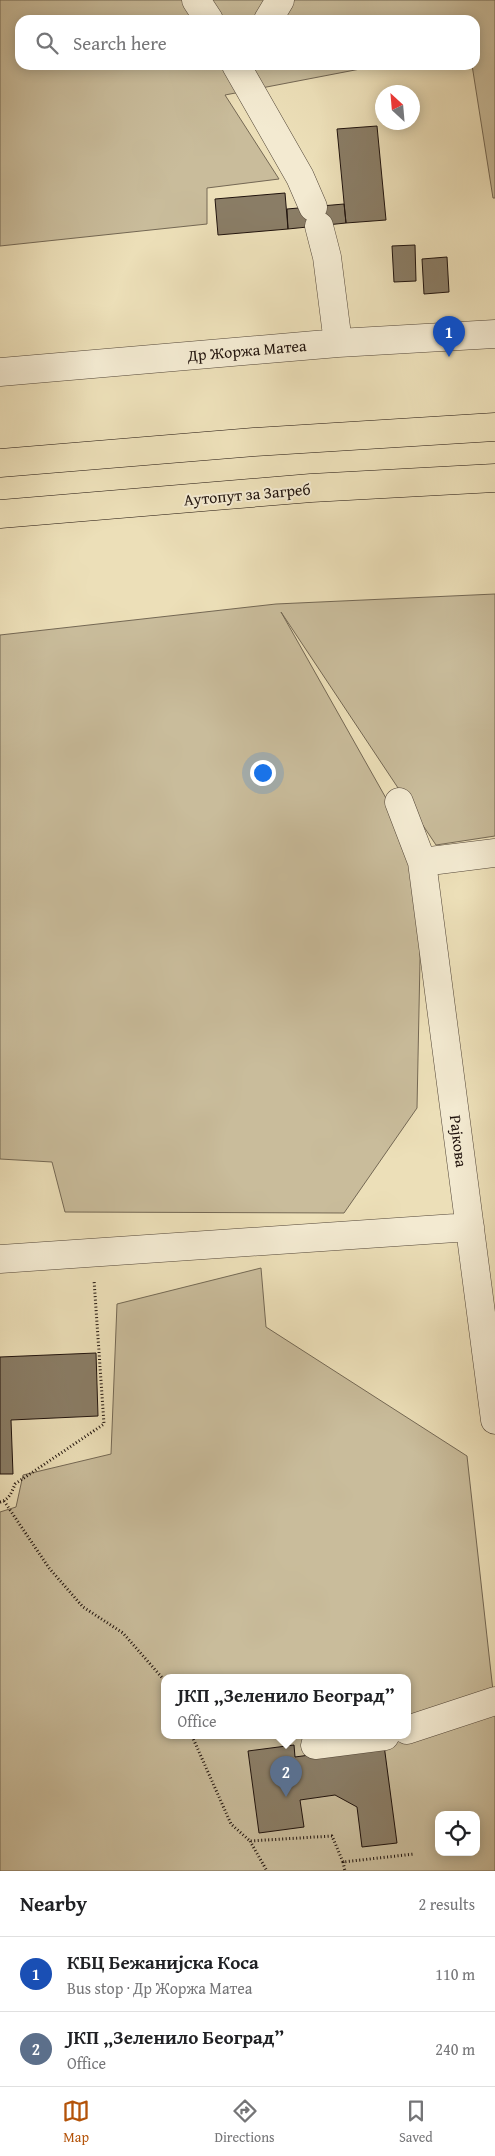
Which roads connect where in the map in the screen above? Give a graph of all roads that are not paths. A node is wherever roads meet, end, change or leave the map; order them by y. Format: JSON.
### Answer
{"nodes":[{"id":1,"x":196,"y":0,"type":"edge"},
{"id":2,"x":280,"y":0,"type":"edge"},
{"id":3,"x":205,"y":15,"type":"edge"},
{"id":4,"x":271,"y":15,"type":"edge"},
{"id":5,"x":240,"y":70,"type":"edge"},
{"id":6,"x":495,"y":334,"type":"edge"},
{"id":7,"x":338,"y":343,"type":"junction"},
{"id":8,"x":0,"y":372,"type":"edge"},
{"id":9,"x":495,"y":427,"type":"edge"},
{"id":10,"x":0,"y":463,"type":"edge"},
{"id":11,"x":495,"y":478,"type":"edge"},
{"id":12,"x":0,"y":514,"type":"edge"},
{"id":13,"x":398,"y":802,"type":"dead end"},
{"id":14,"x":495,"y":853,"type":"edge"},
{"id":15,"x":422,"y":862,"type":"junction"},
{"id":16,"x":470,"y":1227,"type":"junction"},
{"id":17,"x":0,"y":1259,"type":"edge"},
{"id":18,"x":485,"y":1268,"type":"edge"},
{"id":19,"x":495,"y":1420,"type":"edge"},
{"id":20,"x":495,"y":1701,"type":"edge"},
{"id":21,"x":411,"y":1729,"type":"edge"},
{"id":22,"x":362,"y":1739,"type":"edge"},
{"id":23,"x":315,"y":1745,"type":"dead end"}],
"edges":[{"from":1,"to":3,"type":"street"},
{"from":2,"to":4,"type":"street"},
{"from":5,"to":7,"type":"street"},
{"from":6,"to":7,"type":"street","name":"Др Жоржа Матеа"},
{"from":7,"to":8,"type":"street","name":"Др Жоржа Матеа"},
{"from":9,"to":10,"type":"highway"},
{"from":11,"to":12,"type":"highway","name":"Аутопут за Загреб"},
{"from":13,"to":15,"type":"street","name":"Рајкова"},
{"from":14,"to":15,"type":"street"},
{"from":15,"to":16,"type":"street","name":"Рајкова"},
{"from":16,"to":17,"type":"street"},
{"from":16,"to":18,"type":"street","name":"Рајкова"},
{"from":18,"to":19,"type":"street","name":"Рајкова"},
{"from":20,"to":21,"type":"street"},
{"from":22,"to":23,"type":"street"}]}
